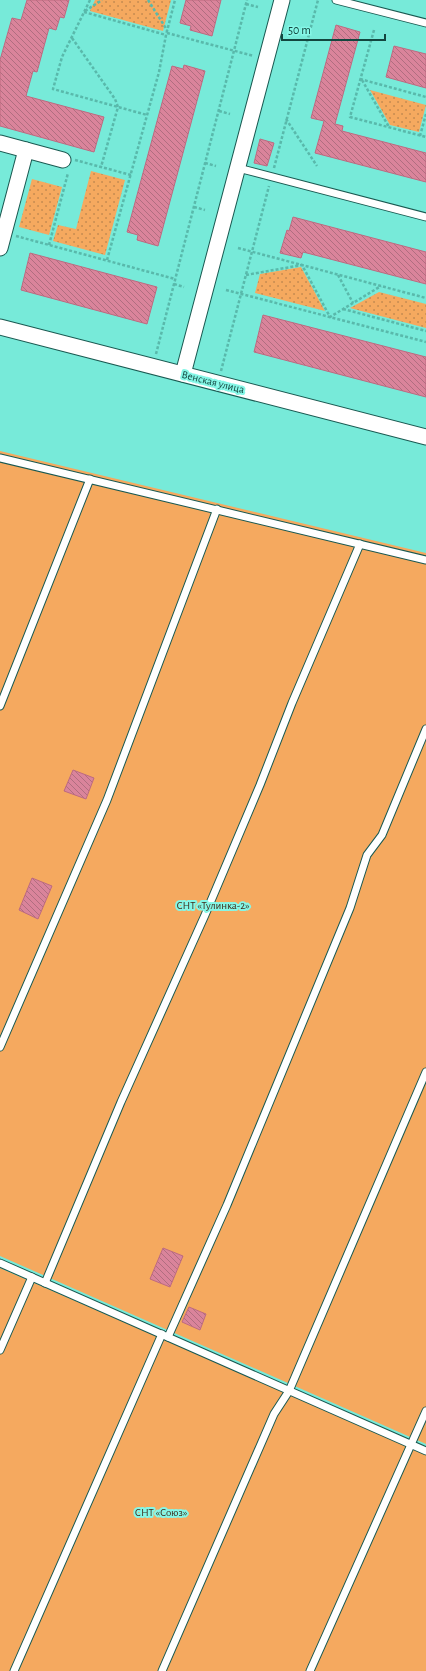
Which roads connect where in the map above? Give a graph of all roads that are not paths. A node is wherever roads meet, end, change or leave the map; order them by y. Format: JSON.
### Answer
{"nodes":[{"id":1,"x":282,"y":0,"type":"edge"},
{"id":2,"x":336,"y":0,"type":"edge"},
{"id":3,"x":426,"y":23,"type":"edge"},
{"id":4,"x":0,"y":143,"type":"edge"},
{"id":5,"x":26,"y":150,"type":"junction"},
{"id":6,"x":67,"y":160,"type":"road end"},
{"id":7,"x":238,"y":168,"type":"junction"},
{"id":8,"x":426,"y":217,"type":"edge"},
{"id":9,"x":0,"y":248,"type":"edge"},
{"id":10,"x":0,"y":327,"type":"edge"},
{"id":11,"x":184,"y":374,"type":"junction"},
{"id":12,"x":426,"y":437,"type":"edge"},
{"id":13,"x":0,"y":458,"type":"edge"},
{"id":14,"x":90,"y":479,"type":"junction"},
{"id":15,"x":217,"y":509,"type":"junction"},
{"id":16,"x":360,"y":544,"type":"junction"},
{"id":17,"x":426,"y":560,"type":"edge"},
{"id":18,"x":0,"y":706,"type":"edge"},
{"id":19,"x":426,"y":729,"type":"edge"},
{"id":20,"x":0,"y":1047,"type":"edge"},
{"id":21,"x":426,"y":1072,"type":"edge"},
{"id":22,"x":0,"y":1263,"type":"edge"},
{"id":23,"x":32,"y":1277,"type":"junction"},
{"id":24,"x":45,"y":1283,"type":"junction"},
{"id":25,"x":165,"y":1336,"type":"junction"},
{"id":26,"x":0,"y":1350,"type":"edge"},
{"id":27,"x":289,"y":1391,"type":"junction"},
{"id":28,"x":426,"y":1411,"type":"edge"},
{"id":29,"x":411,"y":1445,"type":"junction"},
{"id":30,"x":426,"y":1451,"type":"edge"},
{"id":31,"x":14,"y":1671,"type":"edge"},
{"id":32,"x":162,"y":1671,"type":"edge"},
{"id":33,"x":310,"y":1671,"type":"edge"}],
"edges":[{"from":1,"to":7,"type":"street"},
{"from":2,"to":3,"type":"lane"},
{"from":4,"to":5,"type":"street"},
{"from":5,"to":6,"type":"street"},
{"from":5,"to":9,"type":"street"},
{"from":7,"to":8,"type":"lane"},
{"from":7,"to":11,"type":"street"},
{"from":10,"to":11,"type":"street","name":"Венская улица"},
{"from":11,"to":12,"type":"street","name":"Венская улица"},
{"from":13,"to":14,"type":"lane"},
{"from":14,"to":15,"type":"lane"},
{"from":14,"to":18,"type":"lane"},
{"from":15,"to":16,"type":"lane"},
{"from":15,"to":20,"type":"lane"},
{"from":16,"to":17,"type":"lane"},
{"from":16,"to":24,"type":"lane"},
{"from":19,"to":25,"type":"lane"},
{"from":21,"to":27,"type":"lane"},
{"from":22,"to":23,"type":"lane"},
{"from":23,"to":24,"type":"lane"},
{"from":23,"to":26,"type":"lane"},
{"from":24,"to":25,"type":"lane"},
{"from":25,"to":27,"type":"lane"},
{"from":25,"to":31,"type":"lane"},
{"from":27,"to":29,"type":"lane"},
{"from":27,"to":32,"type":"lane"},
{"from":28,"to":29,"type":"lane"},
{"from":29,"to":30,"type":"lane"},
{"from":29,"to":33,"type":"lane"}]}
